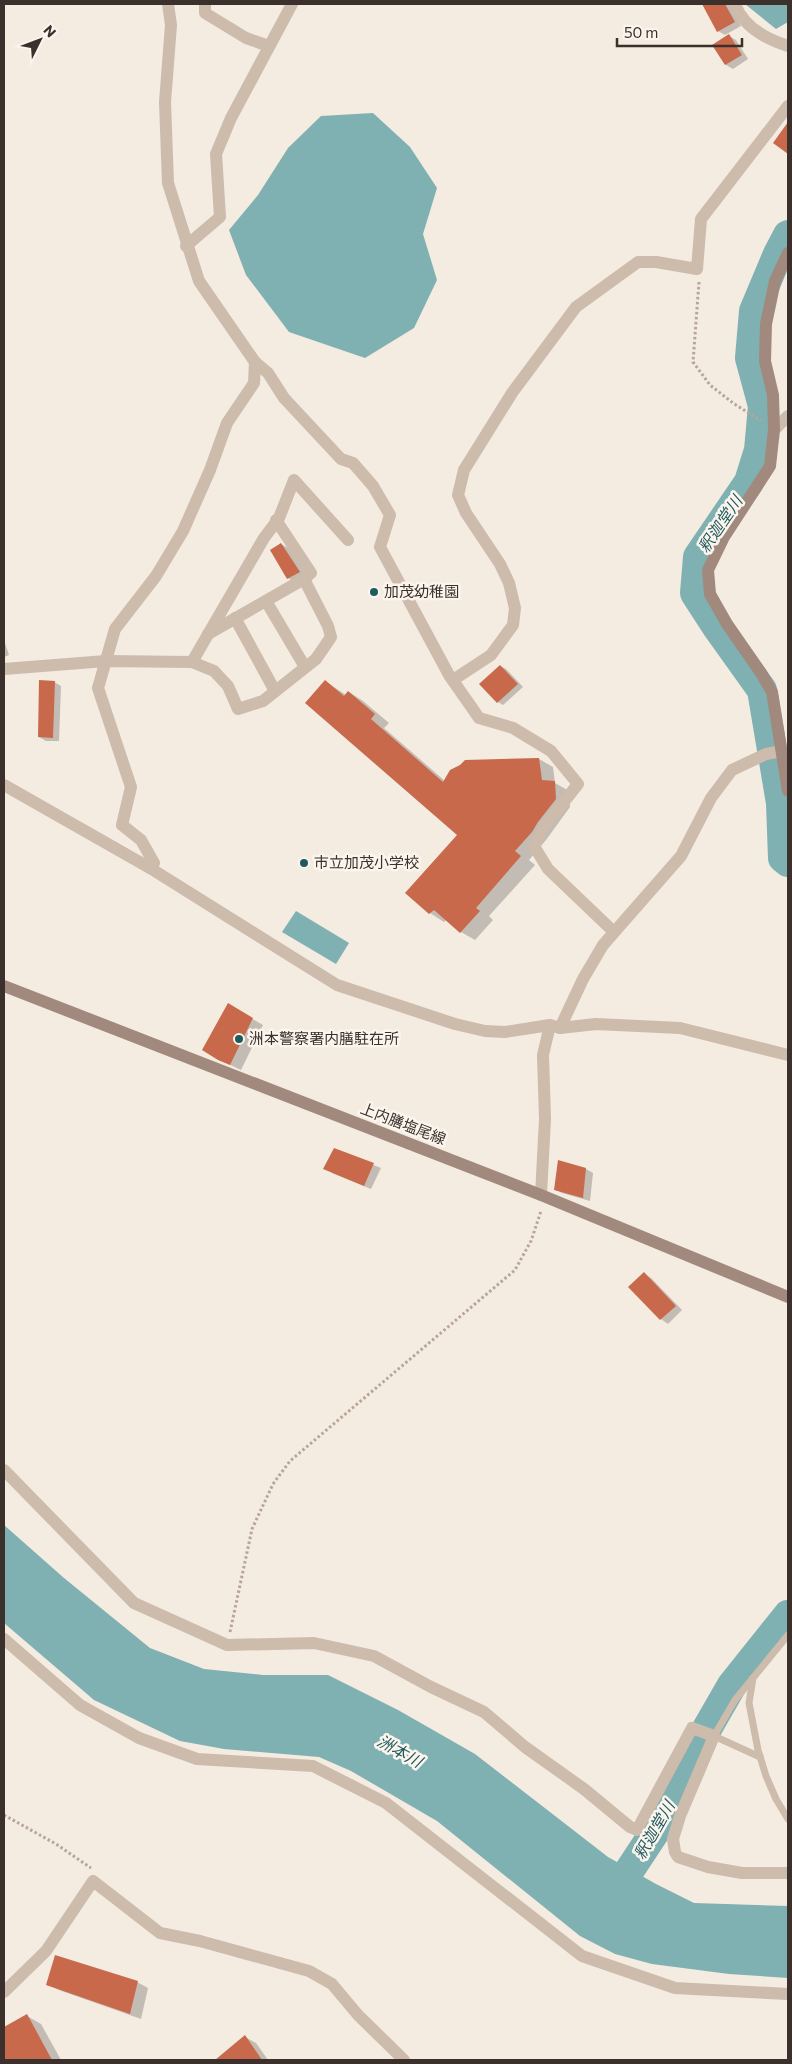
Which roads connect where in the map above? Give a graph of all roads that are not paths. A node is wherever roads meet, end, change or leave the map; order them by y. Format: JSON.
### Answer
{"nodes":[{"id":1,"x":168,"y":4,"type":"edge"},
{"id":2,"x":205,"y":4,"type":"edge"},
{"id":3,"x":292,"y":4,"type":"edge"},
{"id":4,"x":734,"y":4,"type":"edge"},
{"id":5,"x":269,"y":46,"type":"junction"},
{"id":6,"x":788,"y":46,"type":"edge"},
{"id":7,"x":788,"y":106,"type":"edge"},
{"id":8,"x":186,"y":246,"type":"junction"},
{"id":9,"x":788,"y":253,"type":"edge"},
{"id":10,"x":255,"y":362,"type":"junction"},
{"id":11,"x":788,"y":416,"type":"edge"},
{"id":12,"x":774,"y":430,"type":"junction"},
{"id":13,"x":276,"y":520,"type":"junction"},
{"id":14,"x":348,"y":540,"type":"dead end"},
{"id":15,"x":304,"y":579,"type":"junction"},
{"id":16,"x":266,"y":600,"type":"junction"},
{"id":17,"x":235,"y":618,"type":"junction"},
{"id":18,"x":208,"y":634,"type":"junction"},
{"id":19,"x":106,"y":661,"type":"junction"},
{"id":20,"x":192,"y":662,"type":"junction"},
{"id":21,"x":305,"y":667,"type":"junction"},
{"id":22,"x":4,"y":669,"type":"edge"},
{"id":23,"x":453,"y":680,"type":"junction"},
{"id":24,"x":276,"y":691,"type":"junction"},
{"id":25,"x":781,"y":751,"type":"junction"},
{"id":26,"x":4,"y":785,"type":"edge"},
{"id":27,"x":788,"y":791,"type":"edge"},
{"id":28,"x":150,"y":868,"type":"junction"},
{"id":29,"x":614,"y":932,"type":"junction"},
{"id":30,"x":4,"y":986,"type":"edge"},
{"id":31,"x":555,"y":1026,"type":"junction"},
{"id":32,"x":788,"y":1055,"type":"edge"},
{"id":33,"x":541,"y":1195,"type":"junction"},
{"id":34,"x":788,"y":1297,"type":"edge"},
{"id":35,"x":4,"y":1470,"type":"edge"},
{"id":36,"x":788,"y":1635,"type":"edge"},
{"id":37,"x":4,"y":1639,"type":"edge"},
{"id":38,"x":754,"y":1678,"type":"junction"},
{"id":39,"x":714,"y":1736,"type":"junction"},
{"id":40,"x":760,"y":1757,"type":"junction"},
{"id":41,"x":788,"y":1818,"type":"edge"},
{"id":42,"x":788,"y":1874,"type":"edge"},
{"id":43,"x":4,"y":1992,"type":"edge"},
{"id":44,"x":788,"y":1994,"type":"edge"},
{"id":45,"x":404,"y":2060,"type":"edge"}],
"edges":[{"from":1,"to":8,"type":"street"},
{"from":2,"to":5,"type":"street"},
{"from":3,"to":5,"type":"street"},
{"from":4,"to":6,"type":"street"},
{"from":5,"to":8,"type":"street"},
{"from":7,"to":23,"type":"street"},
{"from":8,"to":10,"type":"street"},
{"from":9,"to":12,"type":"main road"},
{"from":10,"to":19,"type":"street"},
{"from":10,"to":23,"type":"street"},
{"from":11,"to":12,"type":"street"},
{"from":12,"to":25,"type":"main road"},
{"from":13,"to":14,"type":"street"},
{"from":13,"to":15,"type":"street"},
{"from":13,"to":18,"type":"street"},
{"from":15,"to":16,"type":"street"},
{"from":15,"to":21,"type":"street"},
{"from":16,"to":17,"type":"street"},
{"from":16,"to":21,"type":"street"},
{"from":17,"to":18,"type":"street"},
{"from":17,"to":24,"type":"street"},
{"from":18,"to":20,"type":"street"},
{"from":19,"to":20,"type":"street"},
{"from":19,"to":22,"type":"street"},
{"from":19,"to":28,"type":"street"},
{"from":20,"to":24,"type":"street"},
{"from":21,"to":24,"type":"street"},
{"from":23,"to":29,"type":"street"},
{"from":25,"to":27,"type":"main road"},
{"from":25,"to":29,"type":"street"},
{"from":26,"to":28,"type":"street"},
{"from":28,"to":31,"type":"street"},
{"from":29,"to":31,"type":"street"},
{"from":30,"to":33,"type":"main road","name":"上内膳塩尾線"},
{"from":31,"to":32,"type":"street"},
{"from":31,"to":33,"type":"street"},
{"from":33,"to":34,"type":"main road","name":"上内膳塩尾線"},
{"from":35,"to":39,"type":"street"},
{"from":36,"to":38,"type":"lane"},
{"from":37,"to":44,"type":"street"},
{"from":38,"to":39,"type":"lane"},
{"from":38,"to":40,"type":"lane"},
{"from":39,"to":40,"type":"lane"},
{"from":39,"to":42,"type":"street"},
{"from":40,"to":41,"type":"lane"},
{"from":43,"to":45,"type":"street"}]}
